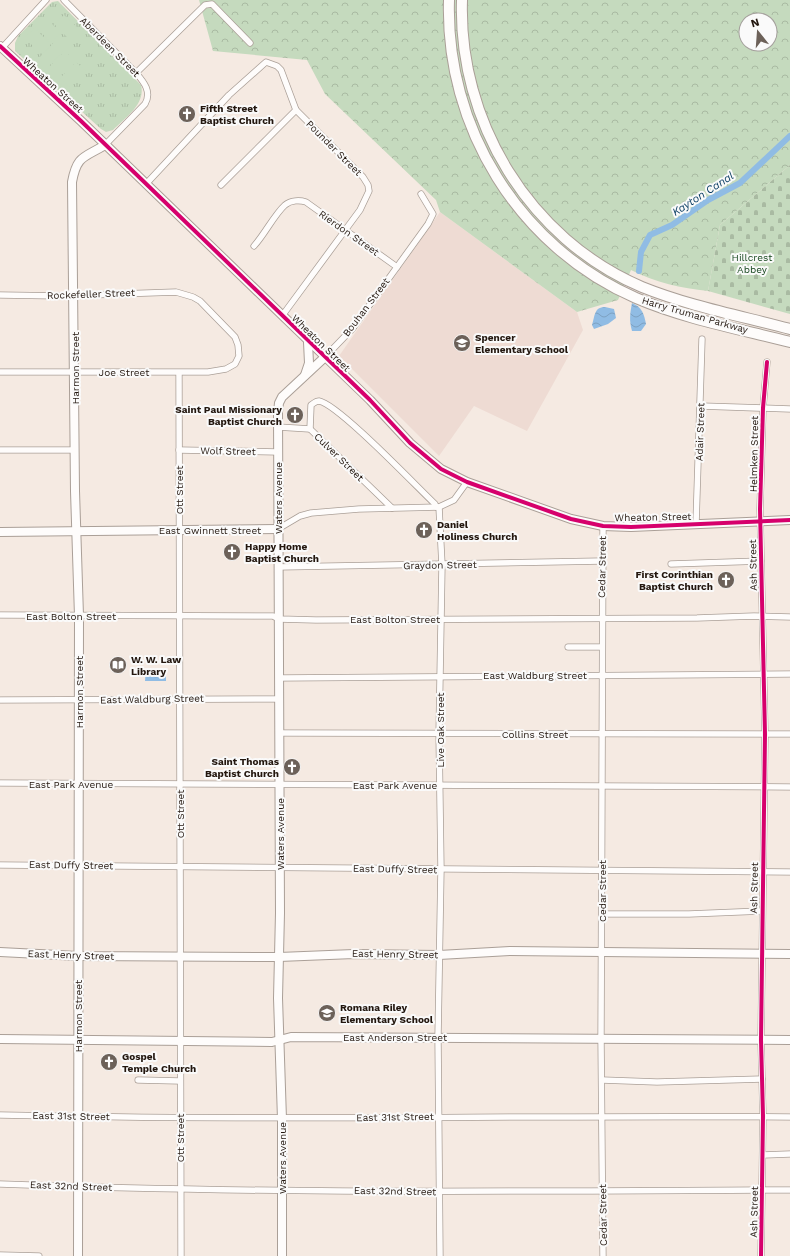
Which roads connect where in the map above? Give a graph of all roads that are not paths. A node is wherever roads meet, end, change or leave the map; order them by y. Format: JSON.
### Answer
{"nodes":[{"id":1,"x":46,"y":0,"type":"edge"},
{"id":2,"x":64,"y":0,"type":"edge"},
{"id":3,"x":449,"y":0,"type":"edge"},
{"id":4,"x":462,"y":0,"type":"edge"},
{"id":5,"x":250,"y":43,"type":"dead end"},
{"id":6,"x":1,"y":47,"type":"edge"},
{"id":7,"x":136,"y":73,"type":"junction"},
{"id":8,"x":296,"y":110,"type":"junction"},
{"id":9,"x":106,"y":145,"type":"junction"},
{"id":10,"x":146,"y":184,"type":"junction"},
{"id":11,"x":221,"y":185,"type":"dead end"},
{"id":12,"x":421,"y":194,"type":"dead end"},
{"id":13,"x":345,"y":230,"type":"junction"},
{"id":14,"x":254,"y":246,"type":"dead end"},
{"id":15,"x":397,"y":267,"type":"junction"},
{"id":16,"x":0,"y":295,"type":"edge"},
{"id":17,"x":74,"y":295,"type":"junction"},
{"id":18,"x":282,"y":316,"type":"junction"},
{"id":19,"x":790,"y":329,"type":"edge"},
{"id":20,"x":702,"y":339,"type":"dead end"},
{"id":21,"x":308,"y":342,"type":"junction"},
{"id":22,"x":790,"y":342,"type":"edge"},
{"id":23,"x":239,"y":354,"type":"joint"},
{"id":24,"x":325,"y":357,"type":"junction"},
{"id":25,"x":767,"y":362,"type":"dead end"},
{"id":26,"x":0,"y":372,"type":"edge"},
{"id":27,"x":74,"y":372,"type":"junction"},
{"id":28,"x":179,"y":373,"type":"junction"},
{"id":29,"x":305,"y":376,"type":"junction"},
{"id":30,"x":701,"y":406,"type":"junction"},
{"id":31,"x":763,"y":408,"type":"junction"},
{"id":32,"x":790,"y":409,"type":"edge"},
{"id":33,"x":278,"y":412,"type":"joint"},
{"id":34,"x":278,"y":427,"type":"junction"},
{"id":35,"x":310,"y":429,"type":"junction"},
{"id":36,"x":0,"y":450,"type":"edge"},
{"id":37,"x":75,"y":450,"type":"junction"},
{"id":38,"x":179,"y":450,"type":"junction"},
{"id":39,"x":278,"y":452,"type":"junction"},
{"id":40,"x":467,"y":482,"type":"junction"},
{"id":41,"x":437,"y":507,"type":"junction"},
{"id":42,"x":392,"y":508,"type":"junction"},
{"id":43,"x":790,"y":520,"type":"edge"},
{"id":44,"x":761,"y":521,"type":"junction"},
{"id":45,"x":696,"y":524,"type":"junction"},
{"id":46,"x":602,"y":526,"type":"junction"},
{"id":47,"x":179,"y":529,"type":"junction"},
{"id":48,"x":278,"y":529,"type":"junction"},
{"id":49,"x":0,"y":532,"type":"edge"},
{"id":50,"x":76,"y":532,"type":"junction"},
{"id":51,"x":602,"y":561,"type":"junction"},
{"id":52,"x":761,"y":561,"type":"junction"},
{"id":53,"x":671,"y":564,"type":"dead end"},
{"id":54,"x":442,"y":565,"type":"junction"},
{"id":55,"x":278,"y":567,"type":"junction"},
{"id":56,"x":0,"y":615,"type":"edge"},
{"id":57,"x":79,"y":616,"type":"junction"},
{"id":58,"x":179,"y":616,"type":"junction"},
{"id":59,"x":762,"y":616,"type":"junction"},
{"id":60,"x":790,"y":617,"type":"edge"},
{"id":61,"x":602,"y":618,"type":"junction"},
{"id":62,"x":279,"y":619,"type":"junction"},
{"id":63,"x":441,"y":619,"type":"junction"},
{"id":64,"x":602,"y":646,"type":"junction"},
{"id":65,"x":568,"y":647,"type":"dead end"},
{"id":66,"x":764,"y":674,"type":"junction"},
{"id":67,"x":790,"y":674,"type":"edge"},
{"id":68,"x":603,"y":675,"type":"junction"},
{"id":69,"x":441,"y":676,"type":"junction"},
{"id":70,"x":279,"y":678,"type":"junction"},
{"id":71,"x":179,"y":698,"type":"junction"},
{"id":72,"x":279,"y":699,"type":"junction"},
{"id":73,"x":0,"y":700,"type":"edge"},
{"id":74,"x":79,"y":701,"type":"junction"},
{"id":75,"x":280,"y":733,"type":"junction"},
{"id":76,"x":439,"y":734,"type":"junction"},
{"id":77,"x":602,"y":734,"type":"junction"},
{"id":78,"x":765,"y":734,"type":"junction"},
{"id":79,"x":790,"y":734,"type":"edge"},
{"id":80,"x":0,"y":784,"type":"edge"},
{"id":81,"x":78,"y":784,"type":"junction"},
{"id":82,"x":180,"y":784,"type":"junction"},
{"id":83,"x":280,"y":785,"type":"junction"},
{"id":84,"x":440,"y":785,"type":"junction"},
{"id":85,"x":603,"y":786,"type":"junction"},
{"id":86,"x":763,"y":787,"type":"junction"},
{"id":87,"x":790,"y":787,"type":"edge"},
{"id":88,"x":0,"y":865,"type":"edge"},
{"id":89,"x":78,"y":865,"type":"junction"},
{"id":90,"x":180,"y":866,"type":"junction"},
{"id":91,"x":280,"y":867,"type":"junction"},
{"id":92,"x":441,"y":869,"type":"junction"},
{"id":93,"x":602,"y":870,"type":"junction"},
{"id":94,"x":763,"y":872,"type":"junction"},
{"id":95,"x":790,"y":872,"type":"edge"},
{"id":96,"x":762,"y":911,"type":"junction"},
{"id":97,"x":602,"y":914,"type":"junction"},
{"id":98,"x":0,"y":952,"type":"edge"},
{"id":99,"x":601,"y":952,"type":"junction"},
{"id":100,"x":762,"y":954,"type":"junction"},
{"id":101,"x":790,"y":954,"type":"edge"},
{"id":102,"x":439,"y":955,"type":"junction"},
{"id":103,"x":78,"y":956,"type":"junction"},
{"id":104,"x":180,"y":956,"type":"junction"},
{"id":105,"x":279,"y":957,"type":"junction"},
{"id":106,"x":438,"y":1037,"type":"junction"},
{"id":107,"x":601,"y":1038,"type":"junction"},
{"id":108,"x":0,"y":1039,"type":"edge"},
{"id":109,"x":78,"y":1040,"type":"junction"},
{"id":110,"x":279,"y":1040,"type":"junction"},
{"id":111,"x":761,"y":1040,"type":"junction"},
{"id":112,"x":790,"y":1040,"type":"edge"},
{"id":113,"x":180,"y":1041,"type":"junction"},
{"id":114,"x":762,"y":1079,"type":"junction"},
{"id":115,"x":138,"y":1080,"type":"dead end"},
{"id":116,"x":602,"y":1080,"type":"junction"},
{"id":117,"x":180,"y":1081,"type":"junction"},
{"id":118,"x":0,"y":1115,"type":"edge"},
{"id":119,"x":763,"y":1116,"type":"junction"},
{"id":120,"x":78,"y":1117,"type":"junction"},
{"id":121,"x":439,"y":1117,"type":"junction"},
{"id":122,"x":603,"y":1117,"type":"junction"},
{"id":123,"x":790,"y":1117,"type":"edge"},
{"id":124,"x":180,"y":1118,"type":"junction"},
{"id":125,"x":282,"y":1119,"type":"junction"},
{"id":126,"x":790,"y":1154,"type":"edge"},
{"id":127,"x":763,"y":1155,"type":"junction"},
{"id":128,"x":0,"y":1184,"type":"edge"},
{"id":129,"x":78,"y":1187,"type":"junction"},
{"id":130,"x":181,"y":1190,"type":"junction"},
{"id":131,"x":282,"y":1190,"type":"junction"},
{"id":132,"x":762,"y":1190,"type":"junction"},
{"id":133,"x":790,"y":1190,"type":"edge"},
{"id":134,"x":440,"y":1191,"type":"junction"},
{"id":135,"x":602,"y":1191,"type":"junction"},
{"id":136,"x":0,"y":1255,"type":"edge"},
{"id":137,"x":39,"y":1256,"type":"edge"},
{"id":138,"x":78,"y":1256,"type":"edge"},
{"id":139,"x":181,"y":1256,"type":"edge"},
{"id":140,"x":282,"y":1256,"type":"edge"},
{"id":141,"x":440,"y":1256,"type":"edge"},
{"id":142,"x":603,"y":1256,"type":"edge"},
{"id":143,"x":761,"y":1256,"type":"edge"}],
"edges":[{"from":1,"to":6,"type":"street"},
{"from":2,"to":7,"type":"street","name":"Aberdeen Street"},
{"from":3,"to":22,"type":"highway","name":"Harry Truman Parkway"},
{"from":4,"to":19,"type":"highway","name":"Harry Truman Parkway"},
{"from":5,"to":7,"type":"street"},
{"from":6,"to":9,"type":"main road","name":"Wheaton Street"},
{"from":7,"to":9,"type":"street","name":"Aberdeen Street"},
{"from":8,"to":10,"type":"street","name":"Pounder Street"},
{"from":8,"to":11,"type":"street"},
{"from":8,"to":13,"type":"street","name":"Pounder Street"},
{"from":9,"to":10,"type":"main road","name":"Wheaton Street"},
{"from":9,"to":17,"type":"main road","name":"Harmon Street"},
{"from":10,"to":18,"type":"main road","name":"Wheaton Street"},
{"from":12,"to":15,"type":"street","name":"Bouhan Street"},
{"from":13,"to":14,"type":"street","name":"Rierdon Street"},
{"from":13,"to":15,"type":"street","name":"Rierdon Street"},
{"from":13,"to":18,"type":"street","name":"Pounder Street"},
{"from":15,"to":24,"type":"street","name":"Bouhan Street"},
{"from":16,"to":17,"type":"street","name":"Rockefeller Street"},
{"from":17,"to":23,"type":"street","name":"Rockefeller Street"},
{"from":17,"to":27,"type":"main road","name":"Harmon Street"},
{"from":18,"to":21,"type":"main road","name":"Wheaton Street"},
{"from":20,"to":30,"type":"street","name":"Adair Street"},
{"from":21,"to":24,"type":"main road","name":"Wheaton Street"},
{"from":21,"to":29,"type":"main road"},
{"from":23,"to":28,"type":"street","name":"Joe Street"},
{"from":24,"to":29,"type":"main road","name":"Bouhan Street"},
{"from":24,"to":40,"type":"main road","name":"Wheaton Street"},
{"from":25,"to":31,"type":"street","name":"Helmken Street"},
{"from":26,"to":27,"type":"street","name":"Joe Street"},
{"from":27,"to":28,"type":"street","name":"Joe Street"},
{"from":27,"to":37,"type":"main road","name":"Harmon Street"},
{"from":28,"to":38,"type":"street","name":"Ott Street"},
{"from":29,"to":33,"type":"main road","name":"Bouhan Street"},
{"from":30,"to":31,"type":"street"},
{"from":30,"to":45,"type":"street","name":"Adair Street"},
{"from":31,"to":32,"type":"street"},
{"from":31,"to":44,"type":"street","name":"Helmken Street"},
{"from":33,"to":34,"type":"main road","name":"Waters Avenue"},
{"from":34,"to":35,"type":"street","name":"Culver Street"},
{"from":34,"to":39,"type":"main road","name":"Waters Avenue"},
{"from":35,"to":41,"type":"street"},
{"from":35,"to":42,"type":"street","name":"Culver Street"},
{"from":36,"to":37,"type":"street"},
{"from":37,"to":50,"type":"main road","name":"Harmon Street"},
{"from":38,"to":39,"type":"street","name":"Wolf Street"},
{"from":38,"to":47,"type":"street","name":"Ott Street"},
{"from":39,"to":48,"type":"main road","name":"Waters Avenue"},
{"from":40,"to":41,"type":"street"},
{"from":40,"to":46,"type":"main road","name":"Wheaton Street"},
{"from":41,"to":42,"type":"street"},
{"from":41,"to":54,"type":"street","name":"Live Oak Street"},
{"from":42,"to":48,"type":"street"},
{"from":43,"to":44,"type":"main road","name":"Wheaton Street"},
{"from":44,"to":45,"type":"main road","name":"Wheaton Street"},
{"from":44,"to":52,"type":"street","name":"Ash Street"},
{"from":45,"to":46,"type":"main road","name":"Wheaton Street"},
{"from":46,"to":51,"type":"street","name":"Cedar Street"},
{"from":47,"to":48,"type":"main road","name":"East Gwinnett Street"},
{"from":47,"to":50,"type":"main road","name":"East Gwinnett Street"},
{"from":47,"to":58,"type":"street","name":"Ott Street"},
{"from":48,"to":55,"type":"main road","name":"Waters Avenue"},
{"from":49,"to":50,"type":"main road","name":"East Gwinnett Street"},
{"from":50,"to":57,"type":"main road","name":"Harmon Street"},
{"from":51,"to":54,"type":"street","name":"Graydon Street"},
{"from":51,"to":61,"type":"street","name":"Cedar Street"},
{"from":52,"to":53,"type":"street"},
{"from":52,"to":59,"type":"street","name":"Ash Street"},
{"from":54,"to":55,"type":"street","name":"Graydon Street"},
{"from":54,"to":63,"type":"street","name":"Live Oak Street"},
{"from":55,"to":62,"type":"main road","name":"Waters Avenue"},
{"from":56,"to":57,"type":"street","name":"East Bolton Street"},
{"from":57,"to":58,"type":"street","name":"East Bolton Street"},
{"from":57,"to":74,"type":"main road","name":"Harmon Street"},
{"from":58,"to":62,"type":"street","name":"East Bolton Street"},
{"from":58,"to":71,"type":"street","name":"Ott Street"},
{"from":59,"to":60,"type":"street","name":"East Bolton Street"},
{"from":59,"to":61,"type":"street","name":"East Bolton Street"},
{"from":59,"to":66,"type":"street","name":"Ash Street"},
{"from":61,"to":63,"type":"street","name":"East Bolton Street"},
{"from":61,"to":64,"type":"street","name":"Cedar Street"},
{"from":62,"to":63,"type":"street","name":"East Bolton Street"},
{"from":62,"to":70,"type":"main road","name":"Waters Avenue"},
{"from":63,"to":69,"type":"street","name":"Live Oak Street"},
{"from":64,"to":65,"type":"street"},
{"from":64,"to":68,"type":"street","name":"Cedar Street"},
{"from":66,"to":67,"type":"street","name":"East Waldburg Street"},
{"from":66,"to":68,"type":"street","name":"East Waldburg Street"},
{"from":66,"to":78,"type":"street","name":"Ash Street"},
{"from":68,"to":69,"type":"street","name":"East Waldburg Street"},
{"from":68,"to":77,"type":"street","name":"Cedar Street"},
{"from":69,"to":70,"type":"street","name":"East Waldburg Street"},
{"from":69,"to":76,"type":"street","name":"Live Oak Street"},
{"from":70,"to":72,"type":"main road","name":"Waters Avenue"},
{"from":71,"to":72,"type":"street","name":"East Waldburg Street"},
{"from":71,"to":74,"type":"street","name":"East Waldburg Street"},
{"from":71,"to":82,"type":"street","name":"Ott Street"},
{"from":72,"to":75,"type":"main road","name":"Waters Avenue"},
{"from":73,"to":74,"type":"street","name":"East Waldburg Street"},
{"from":74,"to":81,"type":"main road","name":"Harmon Street"},
{"from":75,"to":76,"type":"street","name":"Collins Street"},
{"from":75,"to":83,"type":"main road","name":"Waters Avenue"},
{"from":76,"to":77,"type":"street","name":"Collins Street"},
{"from":76,"to":84,"type":"street","name":"Live Oak Street"},
{"from":77,"to":78,"type":"street","name":"Collins Street"},
{"from":77,"to":85,"type":"street","name":"Cedar Street"},
{"from":78,"to":79,"type":"street","name":"Collins Street"},
{"from":78,"to":86,"type":"street","name":"Ash Street"},
{"from":80,"to":81,"type":"street","name":"East Park Avenue"},
{"from":81,"to":82,"type":"street","name":"East Park Avenue"},
{"from":81,"to":89,"type":"main road","name":"Harmon Street"},
{"from":82,"to":83,"type":"street","name":"East Park Avenue"},
{"from":82,"to":90,"type":"street","name":"Ott Street"},
{"from":83,"to":84,"type":"street","name":"East Park Avenue"},
{"from":83,"to":91,"type":"main road","name":"Waters Avenue"},
{"from":84,"to":85,"type":"street","name":"East Park Avenue"},
{"from":84,"to":92,"type":"street","name":"Live Oak Street"},
{"from":85,"to":86,"type":"street","name":"East Park Avenue"},
{"from":85,"to":93,"type":"street","name":"Cedar Street"},
{"from":86,"to":87,"type":"street","name":"East Park Avenue"},
{"from":86,"to":94,"type":"street","name":"Ash Street"},
{"from":88,"to":89,"type":"street","name":"East Duffy Street"},
{"from":89,"to":90,"type":"street","name":"East Duffy Street"},
{"from":89,"to":103,"type":"main road","name":"Harmon Street"},
{"from":90,"to":91,"type":"street","name":"East Duffy Street"},
{"from":90,"to":104,"type":"street","name":"Ott Street"},
{"from":91,"to":92,"type":"street","name":"East Duffy Street"},
{"from":91,"to":105,"type":"main road","name":"Waters Avenue"},
{"from":92,"to":93,"type":"street","name":"East Duffy Street"},
{"from":92,"to":102,"type":"street","name":"Live Oak Street"},
{"from":93,"to":94,"type":"street","name":"East Duffy Street"},
{"from":93,"to":97,"type":"street","name":"Cedar Street"},
{"from":94,"to":95,"type":"street","name":"East Duffy Street"},
{"from":94,"to":96,"type":"street","name":"Ash Street"},
{"from":96,"to":97,"type":"street"},
{"from":96,"to":100,"type":"street","name":"Ash Street"},
{"from":97,"to":99,"type":"street","name":"Cedar Street"},
{"from":98,"to":103,"type":"main road","name":"East Henry Street"},
{"from":99,"to":100,"type":"main road","name":"East Henry Street"},
{"from":99,"to":102,"type":"main road","name":"East Henry Street"},
{"from":99,"to":107,"type":"street","name":"Cedar Street"},
{"from":100,"to":101,"type":"main road","name":"East Henry Street"},
{"from":100,"to":111,"type":"street","name":"Ash Street"},
{"from":102,"to":105,"type":"main road","name":"East Henry Street"},
{"from":102,"to":106,"type":"street","name":"Live Oak Street"},
{"from":103,"to":104,"type":"main road","name":"East Henry Street"},
{"from":103,"to":109,"type":"main road","name":"Harmon Street"},
{"from":104,"to":105,"type":"main road","name":"East Henry Street"},
{"from":104,"to":113,"type":"street","name":"Ott Street"},
{"from":105,"to":110,"type":"main road","name":"Waters Avenue"},
{"from":106,"to":107,"type":"main road","name":"East Anderson Street"},
{"from":106,"to":110,"type":"main road","name":"East Anderson Street"},
{"from":106,"to":121,"type":"street","name":"Live Oak Street"},
{"from":107,"to":111,"type":"main road","name":"East Anderson Street"},
{"from":107,"to":116,"type":"street","name":"Cedar Street"},
{"from":108,"to":109,"type":"main road","name":"East Anderson Street"},
{"from":109,"to":113,"type":"main road","name":"East Anderson Street"},
{"from":109,"to":120,"type":"main road","name":"Harmon Street"},
{"from":110,"to":113,"type":"main road","name":"East Anderson Street"},
{"from":110,"to":125,"type":"main road","name":"Waters Avenue"},
{"from":111,"to":112,"type":"main road","name":"East Anderson Street"},
{"from":111,"to":114,"type":"street","name":"Ash Street"},
{"from":113,"to":117,"type":"street","name":"Ott Street"},
{"from":114,"to":116,"type":"street"},
{"from":114,"to":119,"type":"street","name":"Ash Street"},
{"from":115,"to":117,"type":"street"},
{"from":116,"to":122,"type":"street","name":"Cedar Street"},
{"from":117,"to":124,"type":"street","name":"Ott Street"},
{"from":118,"to":120,"type":"street","name":"East 31st Street"},
{"from":119,"to":122,"type":"street","name":"East 31st Street"},
{"from":119,"to":123,"type":"street","name":"East 31st Street"},
{"from":119,"to":127,"type":"street","name":"Ash Street"},
{"from":120,"to":124,"type":"street","name":"East 31st Street"},
{"from":120,"to":129,"type":"main road","name":"Harmon Street"},
{"from":121,"to":122,"type":"street","name":"East 31st Street"},
{"from":121,"to":125,"type":"street","name":"East 31st Street"},
{"from":121,"to":134,"type":"street","name":"Live Oak Street"},
{"from":122,"to":135,"type":"street","name":"Cedar Street"},
{"from":124,"to":125,"type":"street","name":"East 31st Street"},
{"from":124,"to":130,"type":"street","name":"Ott Street"},
{"from":125,"to":131,"type":"main road","name":"Waters Avenue"},
{"from":126,"to":127,"type":"street"},
{"from":127,"to":132,"type":"street","name":"Ash Street"},
{"from":128,"to":129,"type":"street","name":"East 32nd Street"},
{"from":129,"to":130,"type":"street","name":"East 32nd Street"},
{"from":129,"to":138,"type":"main road","name":"Harmon Street"},
{"from":130,"to":131,"type":"street","name":"East 32nd Street"},
{"from":130,"to":139,"type":"street","name":"Ott Street"},
{"from":131,"to":134,"type":"street","name":"East 32nd Street"},
{"from":131,"to":140,"type":"main road","name":"Waters Avenue"},
{"from":132,"to":133,"type":"street","name":"East 32nd Street"},
{"from":132,"to":135,"type":"street","name":"East 32nd Street"},
{"from":132,"to":143,"type":"street","name":"Ash Street"},
{"from":134,"to":135,"type":"street","name":"East 32nd Street"},
{"from":134,"to":141,"type":"street","name":"Live Oak Street"},
{"from":135,"to":142,"type":"street","name":"Cedar Street"},
{"from":136,"to":137,"type":"street"}]}
